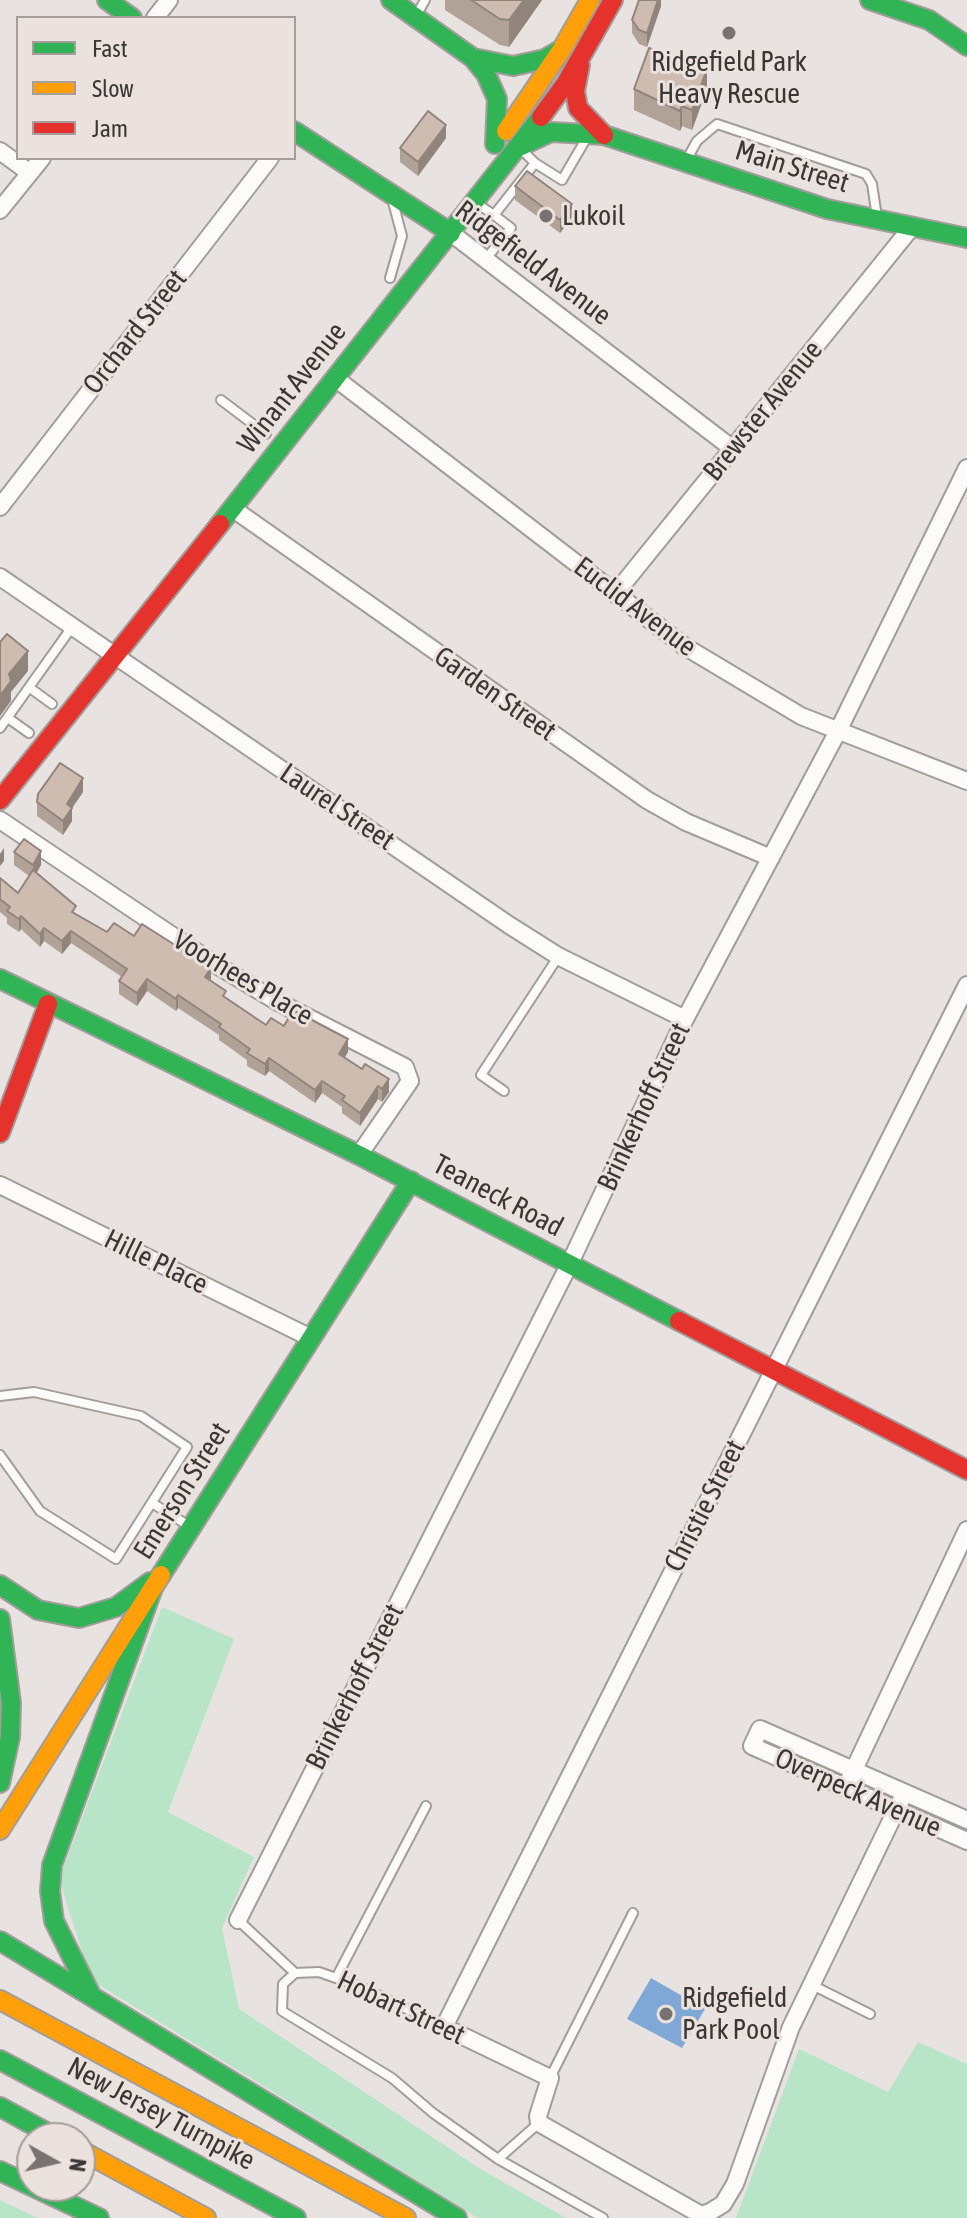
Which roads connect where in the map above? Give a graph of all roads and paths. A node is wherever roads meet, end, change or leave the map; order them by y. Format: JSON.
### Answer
{"nodes":[{"id":1,"x":107,"y":0,"type":"edge"},
{"id":2,"x":169,"y":0,"type":"edge"},
{"id":3,"x":391,"y":0,"type":"edge"},
{"id":4,"x":425,"y":0,"type":"edge"},
{"id":5,"x":590,"y":0,"type":"edge"},
{"id":6,"x":613,"y":0,"type":"edge"},
{"id":7,"x":870,"y":0,"type":"edge"},
{"id":8,"x":129,"y":16,"type":"edge"},
{"id":9,"x":157,"y":16,"type":"edge"},
{"id":10,"x":415,"y":17,"type":"junction"},
{"id":11,"x":967,"y":46,"type":"edge"},
{"id":12,"x":562,"y":49,"type":"junction"},
{"id":13,"x":473,"y":58,"type":"junction"},
{"id":14,"x":582,"y":58,"type":"junction"},
{"id":15,"x":296,"y":132,"type":"edge"},
{"id":16,"x":597,"y":134,"type":"junction"},
{"id":17,"x":519,"y":147,"type":"junction"},
{"id":18,"x":492,"y":149,"type":"junction"},
{"id":19,"x":0,"y":151,"type":"edge"},
{"id":20,"x":40,"y":160,"type":"edge"},
{"id":21,"x":268,"y":160,"type":"edge"},
{"id":22,"x":685,"y":162,"type":"junction"},
{"id":23,"x":535,"y":163,"type":"junction"},
{"id":24,"x":30,"y":173,"type":"junction"},
{"id":25,"x":390,"y":194,"type":"junction"},
{"id":26,"x":476,"y":202,"type":"junction"},
{"id":27,"x":0,"y":210,"type":"edge"},
{"id":28,"x":494,"y":215,"type":"junction"},
{"id":29,"x":878,"y":222,"type":"junction"},
{"id":30,"x":434,"y":223,"type":"junction"},
{"id":31,"x":911,"y":228,"type":"junction"},
{"id":32,"x":451,"y":233,"type":"junction"},
{"id":33,"x":965,"y":237,"type":"edge"},
{"id":34,"x":485,"y":261,"type":"junction"},
{"id":35,"x":390,"y":278,"type":"junction"},
{"id":36,"x":335,"y":378,"type":"junction"},
{"id":37,"x":304,"y":386,"type":"dead end"},
{"id":38,"x":221,"y":400,"type":"dead end"},
{"id":39,"x":266,"y":434,"type":"dead end"},
{"id":40,"x":733,"y":449,"type":"junction"},
{"id":41,"x":967,"y":468,"type":"edge"},
{"id":42,"x":0,"y":507,"type":"edge"},
{"id":43,"x":232,"y":508,"type":"junction"},
{"id":44,"x":0,"y":577,"type":"edge"},
{"id":45,"x":615,"y":594,"type":"junction"},
{"id":46,"x":73,"y":626,"type":"junction"},
{"id":47,"x":103,"y":639,"type":"junction"},
{"id":48,"x":115,"y":655,"type":"junction"},
{"id":49,"x":85,"y":662,"type":"dead end"},
{"id":50,"x":30,"y":688,"type":"junction"},
{"id":51,"x":56,"y":699,"type":"joint"},
{"id":52,"x":8,"y":718,"type":"junction"},
{"id":53,"x":0,"y":728,"type":"edge"},
{"id":54,"x":838,"y":731,"type":"junction"},
{"id":55,"x":24,"y":739,"type":"joint"},
{"id":56,"x":967,"y":781,"type":"edge"},
{"id":57,"x":0,"y":800,"type":"edge"},
{"id":58,"x":0,"y":820,"type":"edge"},
{"id":59,"x":771,"y":858,"type":"junction"},
{"id":60,"x":558,"y":956,"type":"junction"},
{"id":61,"x":0,"y":979,"type":"edge"},
{"id":62,"x":967,"y":985,"type":"edge"},
{"id":63,"x":48,"y":1004,"type":"junction"},
{"id":64,"x":685,"y":1019,"type":"junction"},
{"id":65,"x":504,"y":1091,"type":"dead end"},
{"id":66,"x":0,"y":1133,"type":"edge"},
{"id":67,"x":359,"y":1155,"type":"junction"},
{"id":68,"x":411,"y":1181,"type":"junction"},
{"id":69,"x":0,"y":1185,"type":"edge"},
{"id":70,"x":569,"y":1265,"type":"junction"},
{"id":71,"x":311,"y":1338,"type":"junction"},
{"id":72,"x":773,"y":1371,"type":"junction"},
{"id":73,"x":0,"y":1396,"type":"edge"},
{"id":74,"x":0,"y":1455,"type":"edge"},
{"id":75,"x":967,"y":1470,"type":"edge"},
{"id":76,"x":152,"y":1503,"type":"junction"},
{"id":77,"x":192,"y":1528,"type":"junction"},
{"id":78,"x":967,"y":1530,"type":"edge"},
{"id":79,"x":169,"y":1563,"type":"junction"},
{"id":80,"x":0,"y":1585,"type":"edge"},
{"id":81,"x":153,"y":1588,"type":"junction"},
{"id":82,"x":0,"y":1619,"type":"edge"},
{"id":83,"x":853,"y":1770,"type":"junction"},
{"id":84,"x":0,"y":1783,"type":"edge"},
{"id":85,"x":845,"y":1788,"type":"junction"},
{"id":86,"x":904,"y":1794,"type":"junction"},
{"id":87,"x":426,"y":1806,"type":"dead end"},
{"id":88,"x":896,"y":1812,"type":"junction"},
{"id":89,"x":967,"y":1820,"type":"edge"},
{"id":90,"x":0,"y":1830,"type":"edge"},
{"id":91,"x":967,"y":1841,"type":"edge"},
{"id":92,"x":633,"y":1913,"type":"dead end"},
{"id":93,"x":238,"y":1920,"type":"joint"},
{"id":94,"x":0,"y":1941,"type":"edge"},
{"id":95,"x":295,"y":1973,"type":"junction"},
{"id":96,"x":336,"y":1978,"type":"junction"},
{"id":97,"x":812,"y":1985,"type":"junction"},
{"id":98,"x":93,"y":1998,"type":"junction"},
{"id":99,"x":0,"y":2000,"type":"edge"},
{"id":100,"x":870,"y":2014,"type":"dead end"},
{"id":101,"x":444,"y":2027,"type":"junction"},
{"id":102,"x":0,"y":2060,"type":"edge"},
{"id":103,"x":550,"y":2078,"type":"junction"},
{"id":104,"x":0,"y":2107,"type":"edge"},
{"id":105,"x":28,"y":2122,"type":"edge"},
{"id":106,"x":539,"y":2123,"type":"junction"},
{"id":107,"x":96,"y":2159,"type":"edge"},
{"id":108,"x":498,"y":2159,"type":"junction"},
{"id":109,"x":0,"y":2171,"type":"edge"},
{"id":110,"x":96,"y":2175,"type":"edge"},
{"id":111,"x":698,"y":2216,"type":"edge"},
{"id":112,"x":99,"y":2218,"type":"edge"},
{"id":113,"x":192,"y":2218,"type":"edge"},
{"id":114,"x":206,"y":2218,"type":"edge"},
{"id":115,"x":296,"y":2218,"type":"edge"},
{"id":116,"x":406,"y":2218,"type":"edge"},
{"id":117,"x":457,"y":2218,"type":"edge"},
{"id":118,"x":603,"y":2218,"type":"edge"}],
"edges":[{"from":1,"to":8,"type":"main road"},
{"from":2,"to":9,"type":"street"},
{"from":3,"to":10,"type":"main road"},
{"from":4,"to":10,"type":"lane"},
{"from":5,"to":12,"type":"main road","name":"Winant Avenue"},
{"from":6,"to":14,"type":"main road","name":"Winant Avenue"},
{"from":7,"to":11,"type":"main road"},
{"from":10,"to":13,"type":"main road"},
{"from":12,"to":13,"type":"main road"},
{"from":12,"to":18,"type":"main road","name":"Winant Avenue"},
{"from":13,"to":18,"type":"main road"},
{"from":14,"to":16,"type":"main road"},
{"from":14,"to":17,"type":"main road","name":"Winant Avenue"},
{"from":15,"to":25,"type":"main road","name":"Ridgefield Avenue"},
{"from":16,"to":17,"type":"main road"},
{"from":16,"to":22,"type":"main road","name":"Main Street"},
{"from":16,"to":23,"type":"lane"},
{"from":17,"to":23,"type":"lane"},
{"from":17,"to":26,"type":"main road","name":"Winant Avenue"},
{"from":18,"to":30,"type":"main road","name":"Winant Avenue"},
{"from":19,"to":24,"type":"street"},
{"from":20,"to":24,"type":"street"},
{"from":21,"to":42,"type":"street","name":"Orchard Street"},
{"from":22,"to":29,"type":"main road","name":"Main Street"},
{"from":22,"to":29,"type":"lane"},
{"from":23,"to":28,"type":"lane"},
{"from":24,"to":27,"type":"street"},
{"from":25,"to":30,"type":"main road","name":"Ridgefield Avenue"},
{"from":25,"to":35,"type":"lane"},
{"from":26,"to":28,"type":"lane"},
{"from":26,"to":32,"type":"main road","name":"Winant Avenue"},
{"from":28,"to":34,"type":"lane"},
{"from":29,"to":31,"type":"main road","name":"Main Street"},
{"from":30,"to":32,"type":"main road","name":"Ridgefield Avenue"},
{"from":30,"to":35,"type":"main road","name":"Winant Avenue"},
{"from":31,"to":33,"type":"main road","name":"Main Street"},
{"from":31,"to":40,"type":"street","name":"Brewster Avenue"},
{"from":32,"to":34,"type":"street","name":"Ridgefield Avenue"},
{"from":32,"to":36,"type":"main road","name":"Winant Avenue"},
{"from":34,"to":40,"type":"street","name":"Ridgefield Avenue"},
{"from":35,"to":37,"type":"main road","name":"Winant Avenue"},
{"from":36,"to":43,"type":"main road","name":"Winant Avenue"},
{"from":36,"to":45,"type":"street","name":"Euclid Avenue"},
{"from":38,"to":39,"type":"lane"},
{"from":40,"to":45,"type":"street","name":"Brewster Avenue"},
{"from":41,"to":54,"type":"street","name":"Brinkerhoff Street"},
{"from":43,"to":48,"type":"main road","name":"Winant Avenue"},
{"from":43,"to":59,"type":"street","name":"Garden Street"},
{"from":44,"to":46,"type":"street","name":"Laurel Street"},
{"from":45,"to":54,"type":"street","name":"Euclid Avenue"},
{"from":46,"to":47,"type":"street","name":"Laurel Street"},
{"from":46,"to":50,"type":"lane"},
{"from":47,"to":48,"type":"street","name":"Laurel Street"},
{"from":47,"to":49,"type":"main road"},
{"from":48,"to":57,"type":"main road","name":"Winant Avenue"},
{"from":48,"to":60,"type":"street","name":"Laurel Street"},
{"from":50,"to":51,"type":"lane"},
{"from":50,"to":52,"type":"lane"},
{"from":51,"to":55,"type":"main road"},
{"from":52,"to":53,"type":"lane"},
{"from":52,"to":55,"type":"lane"},
{"from":54,"to":56,"type":"street","name":"Euclid Avenue"},
{"from":54,"to":59,"type":"street","name":"Brinkerhoff Street"},
{"from":58,"to":67,"type":"street","name":"Voorhees Place"},
{"from":59,"to":64,"type":"street","name":"Brinkerhoff Street"},
{"from":60,"to":64,"type":"street","name":"Laurel Street"},
{"from":60,"to":65,"type":"lane"},
{"from":61,"to":63,"type":"main road","name":"Teaneck Road"},
{"from":62,"to":72,"type":"street","name":"Christie Street"},
{"from":63,"to":66,"type":"main road"},
{"from":63,"to":67,"type":"main road","name":"Teaneck Road"},
{"from":64,"to":70,"type":"street","name":"Brinkerhoff Street"},
{"from":67,"to":68,"type":"main road","name":"Teaneck Road"},
{"from":68,"to":70,"type":"main road","name":"Teaneck Road"},
{"from":68,"to":71,"type":"main road","name":"Emerson Street"},
{"from":69,"to":71,"type":"street","name":"Hille Place"},
{"from":70,"to":72,"type":"main road","name":"Teaneck Road"},
{"from":70,"to":93,"type":"street","name":"Brinkerhoff Street"},
{"from":71,"to":77,"type":"main road","name":"Emerson Street"},
{"from":72,"to":75,"type":"main road","name":"Teaneck Road"},
{"from":72,"to":101,"type":"street","name":"Christie Street"},
{"from":73,"to":76,"type":"lane"},
{"from":74,"to":76,"type":"lane"},
{"from":76,"to":77,"type":"lane"},
{"from":77,"to":79,"type":"main road","name":"Emerson Street"},
{"from":78,"to":83,"type":"street"},
{"from":79,"to":80,"type":"main road"},
{"from":79,"to":81,"type":"main road","name":"Emerson Street"},
{"from":81,"to":90,"type":"main road","name":"Emerson Street"},
{"from":81,"to":98,"type":"main road"},
{"from":82,"to":84,"type":"main road"},
{"from":83,"to":85,"type":"street"},
{"from":83,"to":85,"type":"street","name":"Overpeck Avenue"},
{"from":83,"to":86,"type":"street","name":"Overpeck Avenue"},
{"from":85,"to":88,"type":"street","name":"Overpeck Avenue"},
{"from":86,"to":88,"type":"street"},
{"from":86,"to":89,"type":"street","name":"Overpeck Avenue"},
{"from":87,"to":96,"type":"lane"},
{"from":88,"to":91,"type":"street","name":"Overpeck Avenue"},
{"from":88,"to":97,"type":"street"},
{"from":92,"to":103,"type":"lane"},
{"from":93,"to":95,"type":"lane"},
{"from":94,"to":98,"type":"main road"},
{"from":95,"to":96,"type":"lane","name":"Hobart Street"},
{"from":95,"to":108,"type":"lane","name":"Hobart Street"},
{"from":96,"to":101,"type":"lane","name":"Hobart Street"},
{"from":97,"to":100,"type":"lane"},
{"from":97,"to":111,"type":"street"},
{"from":98,"to":117,"type":"main road"},
{"from":99,"to":116,"type":"main road"},
{"from":101,"to":103,"type":"street","name":"Hobart Street"},
{"from":102,"to":115,"type":"main road","name":"New Jersey Turnpike"},
{"from":103,"to":106,"type":"street"},
{"from":104,"to":105,"type":"main road"},
{"from":106,"to":108,"type":"lane"},
{"from":106,"to":111,"type":"street"},
{"from":107,"to":114,"type":"main road"},
{"from":108,"to":118,"type":"lane","name":"Hobart Street"},
{"from":109,"to":112,"type":"main road"},
{"from":110,"to":113,"type":"main road"}]}
